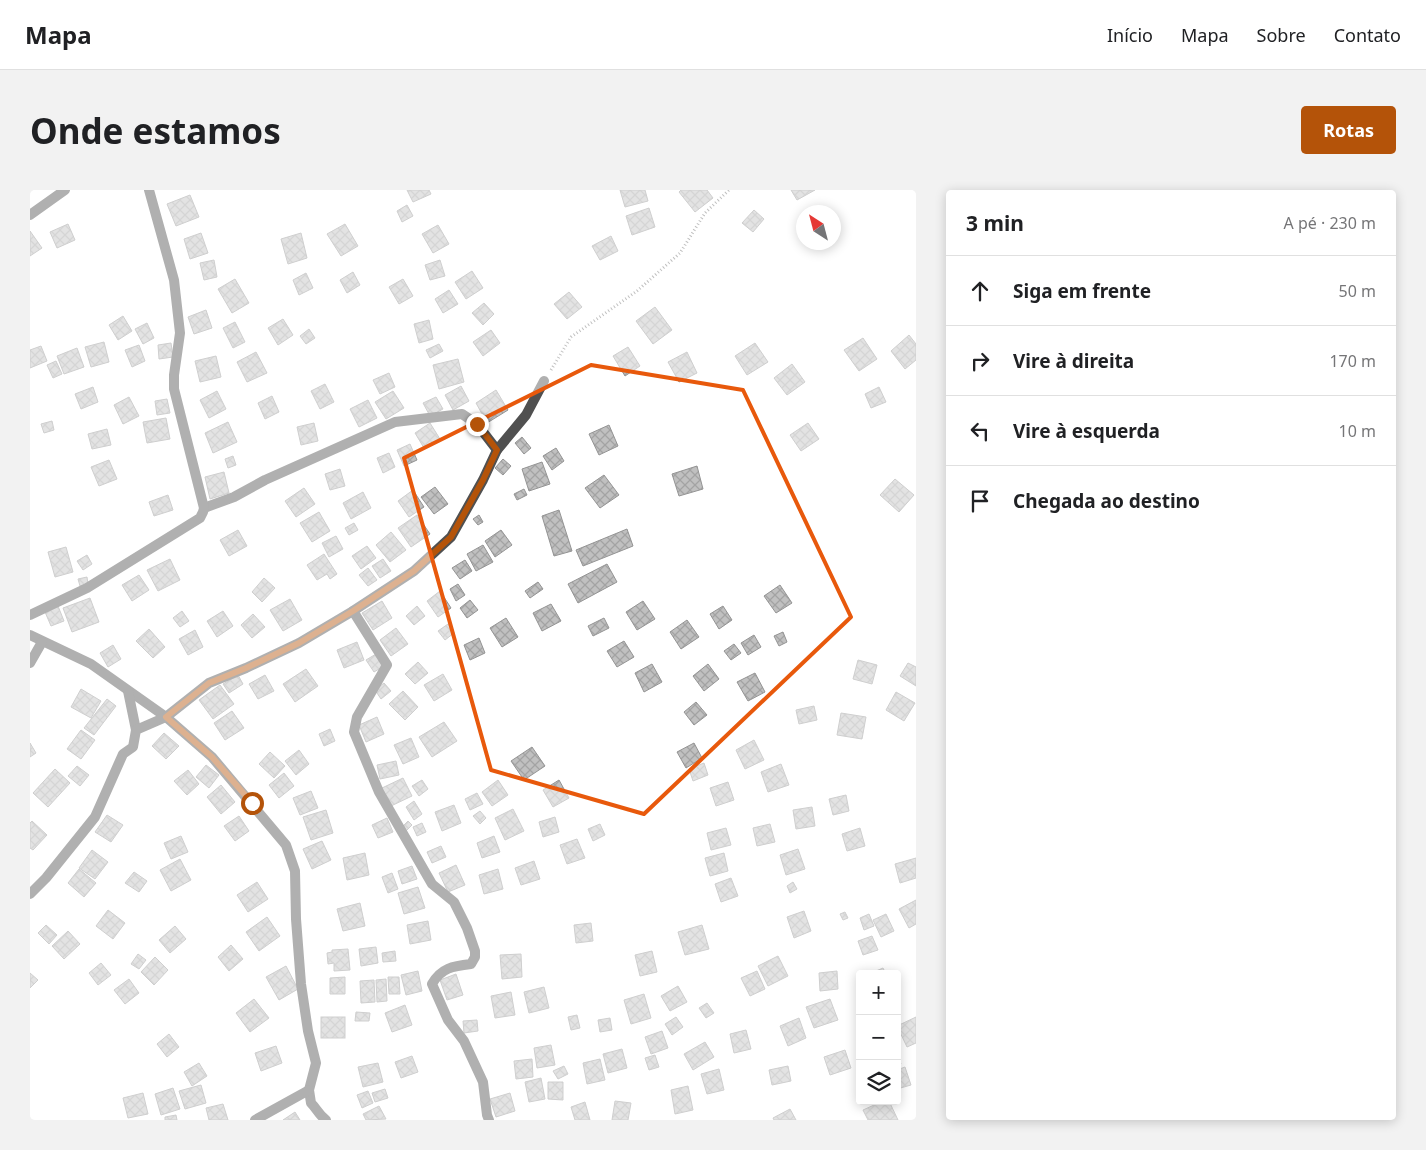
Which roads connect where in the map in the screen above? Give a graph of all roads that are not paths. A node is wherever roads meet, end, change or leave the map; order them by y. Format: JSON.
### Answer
{"nodes":[{"id":1,"x":64,"y":190,"type":"edge"},
{"id":2,"x":149,"y":190,"type":"edge"},
{"id":3,"x":30,"y":215,"type":"edge"},
{"id":4,"x":544,"y":381,"type":"road end"},
{"id":5,"x":497,"y":450,"type":"junction"},
{"id":6,"x":204,"y":508,"type":"junction"},
{"id":7,"x":353,"y":611,"type":"junction"},
{"id":8,"x":30,"y":615,"type":"edge"},
{"id":9,"x":30,"y":636,"type":"edge"},
{"id":10,"x":42,"y":642,"type":"junction"},
{"id":11,"x":30,"y":663,"type":"edge"},
{"id":12,"x":128,"y":690,"type":"junction"},
{"id":13,"x":166,"y":717,"type":"junction"},
{"id":14,"x":136,"y":730,"type":"junction"},
{"id":15,"x":30,"y":894,"type":"edge"},
{"id":16,"x":309,"y":1090,"type":"junction"},
{"id":17,"x":255,"y":1120,"type":"edge"},
{"id":18,"x":326,"y":1120,"type":"edge"},
{"id":19,"x":489,"y":1120,"type":"edge"}],
"edges":[{"from":1,"to":3,"type":"street"},
{"from":2,"to":6,"type":"street"},
{"from":4,"to":5,"type":"street"},
{"from":5,"to":6,"type":"street"},
{"from":5,"to":7,"type":"street"},
{"from":6,"to":8,"type":"street"},
{"from":7,"to":13,"type":"street"},
{"from":7,"to":19,"type":"street"},
{"from":9,"to":10,"type":"street"},
{"from":10,"to":11,"type":"street"},
{"from":10,"to":12,"type":"street"},
{"from":12,"to":13,"type":"street"},
{"from":12,"to":14,"type":"street"},
{"from":13,"to":14,"type":"street"},
{"from":13,"to":16,"type":"street"},
{"from":14,"to":15,"type":"street"},
{"from":16,"to":17,"type":"street"},
{"from":16,"to":18,"type":"street"}]}
